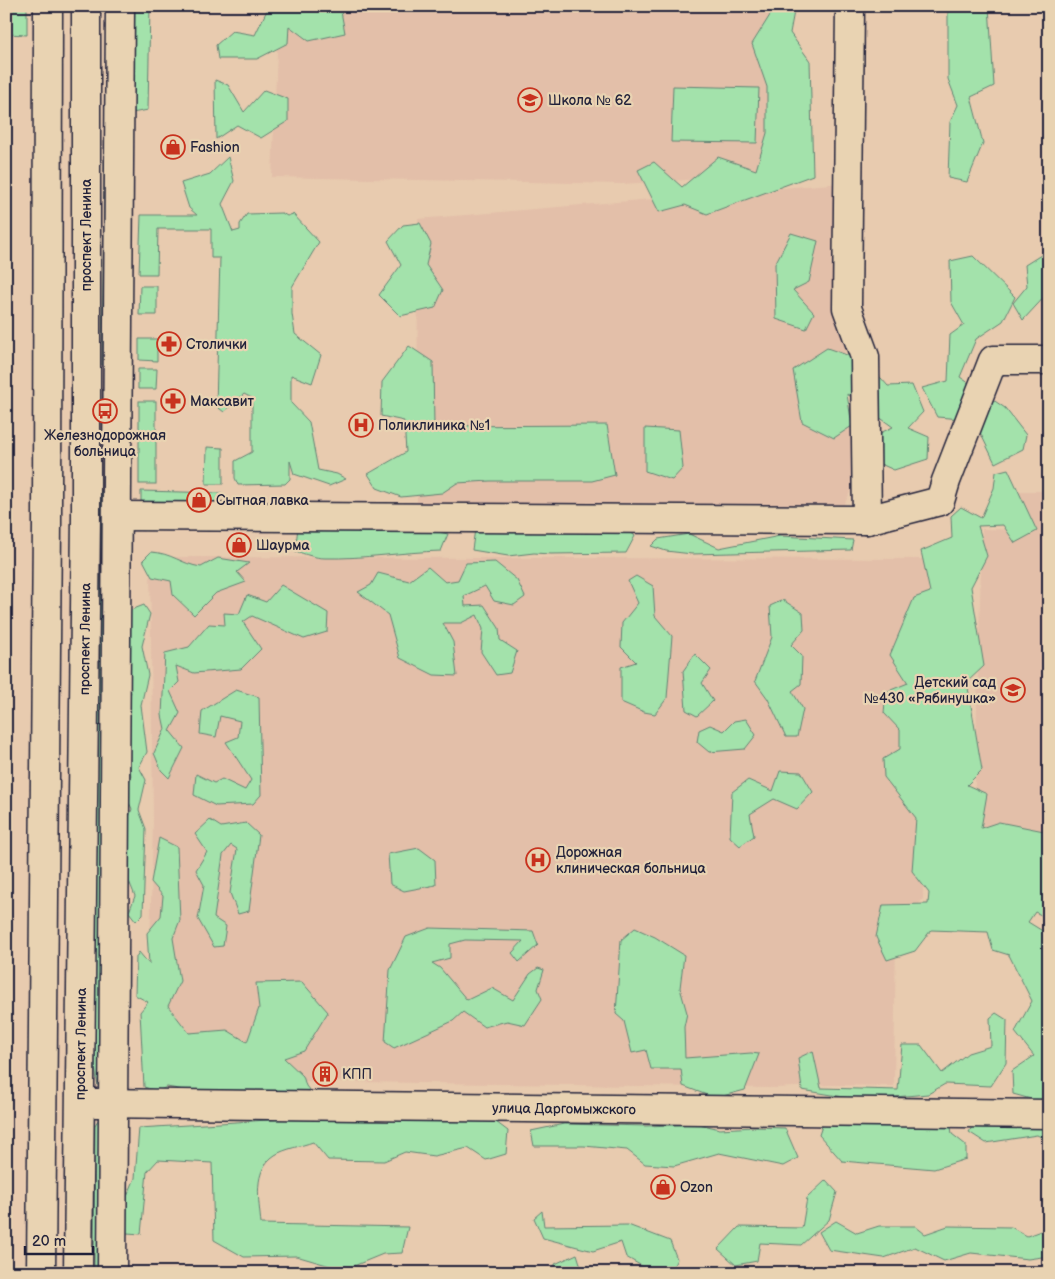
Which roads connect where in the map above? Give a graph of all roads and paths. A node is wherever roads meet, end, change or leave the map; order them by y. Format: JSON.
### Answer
{"nodes":[{"id":1,"x":86,"y":6,"type":"edge"},
{"id":2,"x":120,"y":6,"type":"edge"},
{"id":3,"x":850,"y":6,"type":"edge"},
{"id":4,"x":47,"y":7,"type":"edge"},
{"id":5,"x":1049,"y":360,"type":"edge"},
{"id":6,"x":117,"y":516,"type":"junction"},
{"id":7,"x":867,"y":520,"type":"junction"},
{"id":8,"x":79,"y":1103,"type":"junction"},
{"id":9,"x":113,"y":1104,"type":"junction"},
{"id":10,"x":1049,"y":1114,"type":"edge"},
{"id":11,"x":41,"y":1273,"type":"edge"},
{"id":12,"x":78,"y":1273,"type":"edge"},
{"id":13,"x":112,"y":1273,"type":"edge"}],
"edges":[{"from":1,"to":8,"type":"street","name":"проспект Ленина"},
{"from":2,"to":6,"type":"street"},
{"from":3,"to":7,"type":"street"},
{"from":4,"to":11,"type":"street"},
{"from":5,"to":7,"type":"street"},
{"from":6,"to":7,"type":"street"},
{"from":6,"to":9,"type":"street"},
{"from":8,"to":9,"type":"street","name":"улица Даргомыжского"},
{"from":8,"to":12,"type":"street","name":"проспект Ленина"},
{"from":9,"to":10,"type":"street","name":"улица Даргомыжского"},
{"from":9,"to":13,"type":"street"}]}
